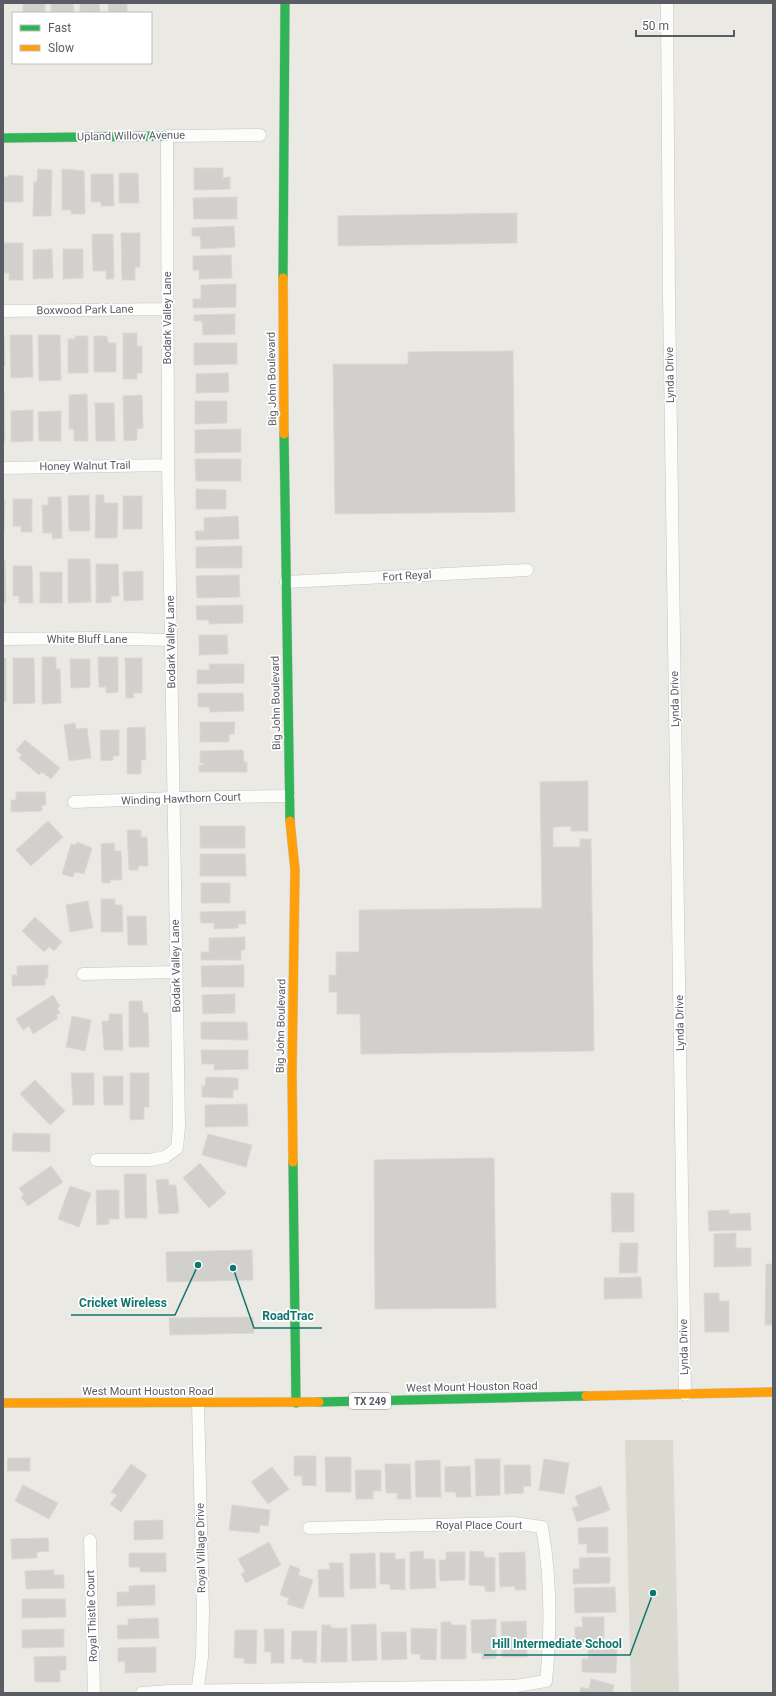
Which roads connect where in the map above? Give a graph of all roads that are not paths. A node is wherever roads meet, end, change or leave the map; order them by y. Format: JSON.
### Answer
{"nodes":[{"id":1,"x":284,"y":3,"type":"edge"},
{"id":2,"x":667,"y":3,"type":"edge"},
{"id":3,"x":260,"y":135,"type":"dead end"},
{"id":4,"x":167,"y":136,"type":"junction"},
{"id":5,"x":3,"y":138,"type":"edge"},
{"id":6,"x":167,"y":309,"type":"junction"},
{"id":7,"x":3,"y":311,"type":"edge"},
{"id":8,"x":168,"y":465,"type":"junction"},
{"id":9,"x":3,"y":468,"type":"edge"},
{"id":10,"x":527,"y":570,"type":"dead end"},
{"id":11,"x":286,"y":582,"type":"junction"},
{"id":12,"x":3,"y":639,"type":"edge"},
{"id":13,"x":171,"y":640,"type":"junction"},
{"id":14,"x":289,"y":796,"type":"junction"},
{"id":15,"x":173,"y":798,"type":"junction"},
{"id":16,"x":74,"y":802,"type":"dead end"},
{"id":17,"x":176,"y":972,"type":"junction"},
{"id":18,"x":83,"y":974,"type":"dead end"},
{"id":19,"x":96,"y":1160,"type":"dead end"},
{"id":20,"x":773,"y":1392,"type":"edge"},
{"id":21,"x":685,"y":1395,"type":"junction"},
{"id":22,"x":3,"y":1403,"type":"edge"},
{"id":23,"x":198,"y":1403,"type":"junction"},
{"id":24,"x":296,"y":1403,"type":"junction"},
{"id":25,"x":309,"y":1528,"type":"dead end"},
{"id":26,"x":90,"y":1540,"type":"dead end"},
{"id":27,"x":197,"y":1692,"type":"edge"},
{"id":28,"x":94,"y":1693,"type":"edge"},
{"id":29,"x":142,"y":1693,"type":"edge"}],
"edges":[{"from":1,"to":11,"type":"street","name":"Big John Boulevard"},
{"from":2,"to":21,"type":"street","name":"Lynda Drive"},
{"from":3,"to":4,"type":"street","name":"Upland Willow Avenue"},
{"from":4,"to":5,"type":"street","name":"Upland Willow Avenue"},
{"from":4,"to":6,"type":"street","name":"Bodark Valley Lane"},
{"from":6,"to":7,"type":"street","name":"Boxwood Park Lane"},
{"from":6,"to":8,"type":"street","name":"Bodark Valley Lane"},
{"from":8,"to":9,"type":"street","name":"Honey Walnut Trail"},
{"from":8,"to":13,"type":"street","name":"Bodark Valley Lane"},
{"from":10,"to":11,"type":"street","name":"Fort Reyal"},
{"from":11,"to":14,"type":"street","name":"Big John Boulevard"},
{"from":12,"to":13,"type":"street","name":"White Bluff Lane"},
{"from":13,"to":15,"type":"street","name":"Bodark Valley Lane"},
{"from":14,"to":15,"type":"street","name":"Winding Hawthorn Court"},
{"from":14,"to":24,"type":"street","name":"Big John Boulevard"},
{"from":15,"to":16,"type":"street","name":"Winding Hawthorn Court"},
{"from":15,"to":17,"type":"street","name":"Bodark Valley Lane"},
{"from":17,"to":18,"type":"street"},
{"from":17,"to":19,"type":"street","name":"Bodark Valley Lane"},
{"from":20,"to":21,"type":"street","name":"West Mount Houston Road","number":"TX 249"},
{"from":21,"to":24,"type":"street","name":"West Mount Houston Road","number":"TX 249"},
{"from":22,"to":23,"type":"street","name":"West Mount Houston Road","number":"TX 249"},
{"from":23,"to":24,"type":"street","name":"West Mount Houston Road","number":"TX 249"},
{"from":23,"to":27,"type":"street","name":"Royal Village Drive"},
{"from":25,"to":27,"type":"street","name":"Royal Place Court"},
{"from":26,"to":28,"type":"street","name":"Royal Thistle Court"},
{"from":27,"to":29,"type":"street"}]}
